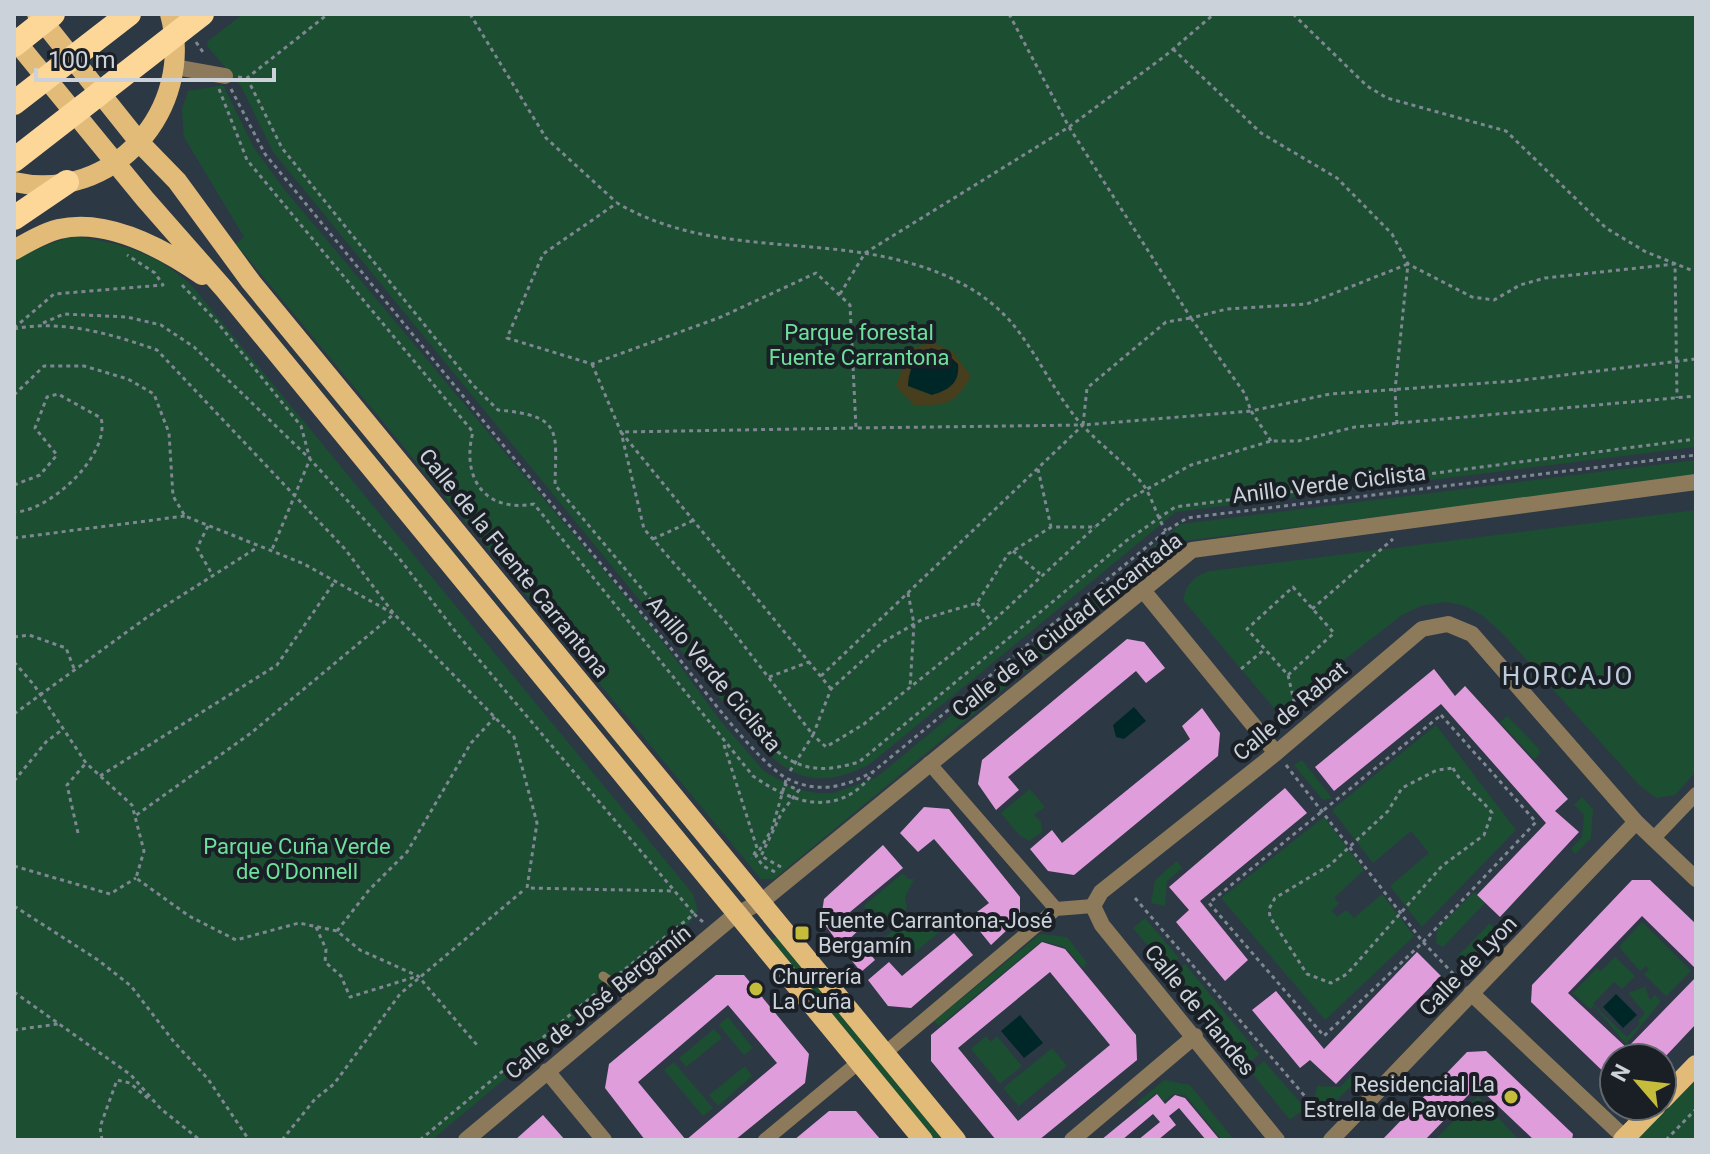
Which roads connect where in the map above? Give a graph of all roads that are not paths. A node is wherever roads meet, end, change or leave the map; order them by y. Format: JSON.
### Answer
{"nodes":[{"id":1,"x":37,"y":14,"type":"edge"},
{"id":2,"x":53,"y":14,"type":"edge"},
{"id":3,"x":129,"y":14,"type":"edge"},
{"id":4,"x":170,"y":14,"type":"edge"},
{"id":5,"x":198,"y":24,"type":"edge"},
{"id":6,"x":14,"y":42,"type":"edge"},
{"id":7,"x":175,"y":67,"type":"junction"},
{"id":8,"x":219,"y":75,"type":"road end"},
{"id":9,"x":14,"y":103,"type":"edge"},
{"id":10,"x":140,"y":143,"type":"junction"},
{"id":11,"x":14,"y":160,"type":"edge"},
{"id":12,"x":115,"y":164,"type":"junction"},
{"id":13,"x":14,"y":182,"type":"edge"},
{"id":14,"x":67,"y":182,"type":"junction"},
{"id":15,"x":14,"y":218,"type":"edge"},
{"id":16,"x":14,"y":250,"type":"edge"},
{"id":17,"x":225,"y":290,"type":"junction"},
{"id":18,"x":1696,"y":482,"type":"edge"},
{"id":19,"x":1142,"y":589,"type":"junction"},
{"id":20,"x":1276,"y":753,"type":"junction"},
{"id":21,"x":929,"y":763,"type":"junction"},
{"id":22,"x":1696,"y":794,"type":"edge"},
{"id":23,"x":1636,"y":822,"type":"junction"},
{"id":24,"x":1653,"y":839,"type":"junction"},
{"id":25,"x":1696,"y":879,"type":"edge"},
{"id":26,"x":761,"y":902,"type":"junction"},
{"id":27,"x":1093,"y":906,"type":"junction"},
{"id":28,"x":1056,"y":909,"type":"junction"},
{"id":29,"x":735,"y":915,"type":"junction"},
{"id":30,"x":608,"y":978,"type":"road end"},
{"id":31,"x":1471,"y":993,"type":"junction"},
{"id":32,"x":631,"y":1003,"type":"junction"},
{"id":33,"x":1195,"y":1036,"type":"junction"},
{"id":34,"x":885,"y":1053,"type":"junction"},
{"id":35,"x":859,"y":1062,"type":"junction"},
{"id":36,"x":1696,"y":1065,"type":"edge"},
{"id":37,"x":547,"y":1071,"type":"junction"},
{"id":38,"x":1678,"y":1084,"type":"edge"},
{"id":39,"x":1640,"y":1122,"type":"edge"},
{"id":40,"x":1624,"y":1139,"type":"edge"},
{"id":41,"x":466,"y":1140,"type":"edge"},
{"id":42,"x":604,"y":1140,"type":"edge"},
{"id":43,"x":765,"y":1140,"type":"edge"},
{"id":44,"x":923,"y":1140,"type":"edge"},
{"id":45,"x":956,"y":1140,"type":"edge"},
{"id":46,"x":1072,"y":1140,"type":"edge"},
{"id":47,"x":1277,"y":1140,"type":"edge"},
{"id":48,"x":1331,"y":1140,"type":"edge"}],
"edges":[{"from":1,"to":10,"type":"main road","name":"Calle de la Fuente Carrantona"},
{"from":2,"to":6,"type":"highway","bridge":true},
{"from":3,"to":9,"type":"highway","bridge":true},
{"from":4,"to":7,"type":"main road"},
{"from":5,"to":11,"type":"highway","bridge":true},
{"from":6,"to":12,"type":"main road"},
{"from":7,"to":8,"type":"street"},
{"from":7,"to":10,"type":"main road"},
{"from":10,"to":12,"type":"main road"},
{"from":10,"to":26,"type":"main road","name":"Calle de la Fuente Carrantona"},
{"from":12,"to":14,"type":"main road"},
{"from":12,"to":17,"type":"main road"},
{"from":13,"to":14,"type":"main road"},
{"from":14,"to":15,"type":"highway"},
{"from":16,"to":17,"type":"main road"},
{"from":17,"to":29,"type":"main road"},
{"from":18,"to":19,"type":"street","name":"Calle de la Ciudad Encantada"},
{"from":19,"to":20,"type":"street"},
{"from":19,"to":21,"type":"street","name":"Calle de la Ciudad Encantada"},
{"from":20,"to":23,"type":"street","name":"Calle de Rabat"},
{"from":20,"to":27,"type":"street","name":"Calle de Rabat"},
{"from":21,"to":26,"type":"street","name":"Calle de la Ciudad Encantada"},
{"from":21,"to":28,"type":"street"},
{"from":22,"to":24,"type":"street"},
{"from":23,"to":24,"type":"street","name":"Calle de Rabat"},
{"from":23,"to":31,"type":"street","name":"Calle de Lyon"},
{"from":24,"to":25,"type":"street","name":"Calle de Rabat"},
{"from":26,"to":29,"type":"street","name":"Calle de José Bergamín"},
{"from":26,"to":34,"type":"main road","name":"Calle de la Fuente Carrantona"},
{"from":27,"to":28,"type":"street"},
{"from":27,"to":33,"type":"street","name":"Calle de Flandes"},
{"from":28,"to":34,"type":"street"},
{"from":29,"to":32,"type":"street","name":"Calle de José Bergamín"},
{"from":29,"to":35,"type":"main road"},
{"from":30,"to":32,"type":"lane"},
{"from":31,"to":40,"type":"street"},
{"from":31,"to":48,"type":"street","name":"Calle de Lyon"},
{"from":32,"to":37,"type":"street","name":"Calle de José Bergamín"},
{"from":33,"to":46,"type":"street"},
{"from":33,"to":47,"type":"street","name":"Calle de Flandes"},
{"from":34,"to":45,"type":"main road","name":"Calle de la Fuente Carrantona"},
{"from":35,"to":43,"type":"street"},
{"from":35,"to":44,"type":"main road"},
{"from":36,"to":38,"type":"main road"},
{"from":37,"to":41,"type":"street","name":"Calle de José Bergamín"},
{"from":37,"to":42,"type":"street"},
{"from":39,"to":40,"type":"main road"}]}
